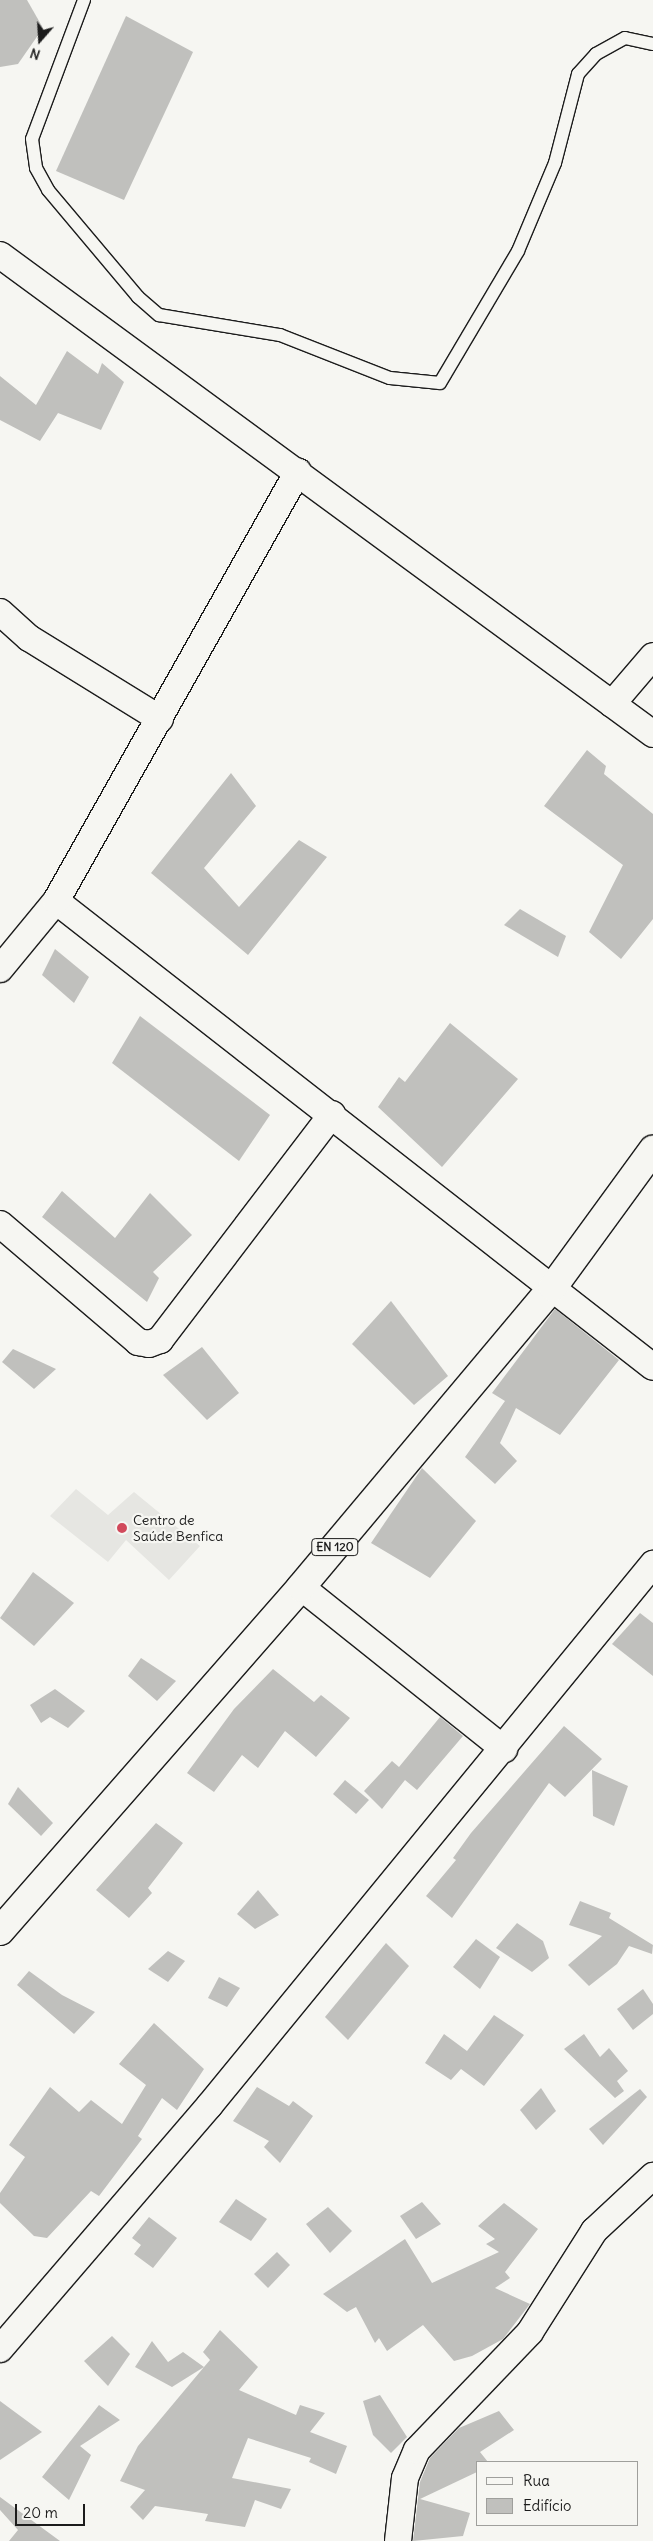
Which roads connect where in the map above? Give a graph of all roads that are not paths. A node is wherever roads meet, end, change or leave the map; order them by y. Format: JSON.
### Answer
{"nodes":[{"id":1,"x":84,"y":0,"type":"edge"},
{"id":2,"x":653,"y":44,"type":"edge"},
{"id":3,"x":0,"y":255,"type":"edge"},
{"id":4,"x":298,"y":471,"type":"junction"},
{"id":5,"x":0,"y":612,"type":"edge"},
{"id":6,"x":653,"y":656,"type":"edge"},
{"id":7,"x":612,"y":704,"type":"junction"},
{"id":8,"x":160,"y":719,"type":"junction"},
{"id":9,"x":653,"y":734,"type":"edge"},
{"id":10,"x":56,"y":901,"type":"junction"},
{"id":11,"x":0,"y":969,"type":"edge"},
{"id":12,"x":332,"y":1114,"type":"junction"},
{"id":13,"x":653,"y":1150,"type":"edge"},
{"id":14,"x":4,"y":1233,"type":"edge"},
{"id":15,"x":553,"y":1287,"type":"junction"},
{"id":16,"x":653,"y":1367,"type":"edge"},
{"id":17,"x":653,"y":1564,"type":"edge"},
{"id":18,"x":301,"y":1587,"type":"junction"},
{"id":19,"x":504,"y":1749,"type":"junction"},
{"id":20,"x":0,"y":1931,"type":"edge"},
{"id":21,"x":653,"y":2176,"type":"edge"},
{"id":22,"x":0,"y":2350,"type":"edge"},
{"id":23,"x":398,"y":2541,"type":"edge"}],
"edges":[{"from":1,"to":2,"type":"lane"},
{"from":3,"to":4,"type":"street"},
{"from":4,"to":7,"type":"street"},
{"from":4,"to":8,"type":"street"},
{"from":5,"to":8,"type":"street"},
{"from":6,"to":7,"type":"street"},
{"from":7,"to":9,"type":"street"},
{"from":8,"to":10,"type":"street"},
{"from":10,"to":11,"type":"street"},
{"from":10,"to":12,"type":"street"},
{"from":12,"to":14,"type":"street"},
{"from":12,"to":15,"type":"street"},
{"from":13,"to":15,"type":"main road","number":"EN 120"},
{"from":15,"to":16,"type":"street"},
{"from":15,"to":18,"type":"main road","number":"EN 120"},
{"from":17,"to":19,"type":"street"},
{"from":18,"to":19,"type":"street"},
{"from":18,"to":20,"type":"main road","number":"EN 120"},
{"from":19,"to":22,"type":"street"},
{"from":21,"to":23,"type":"street"}]}
